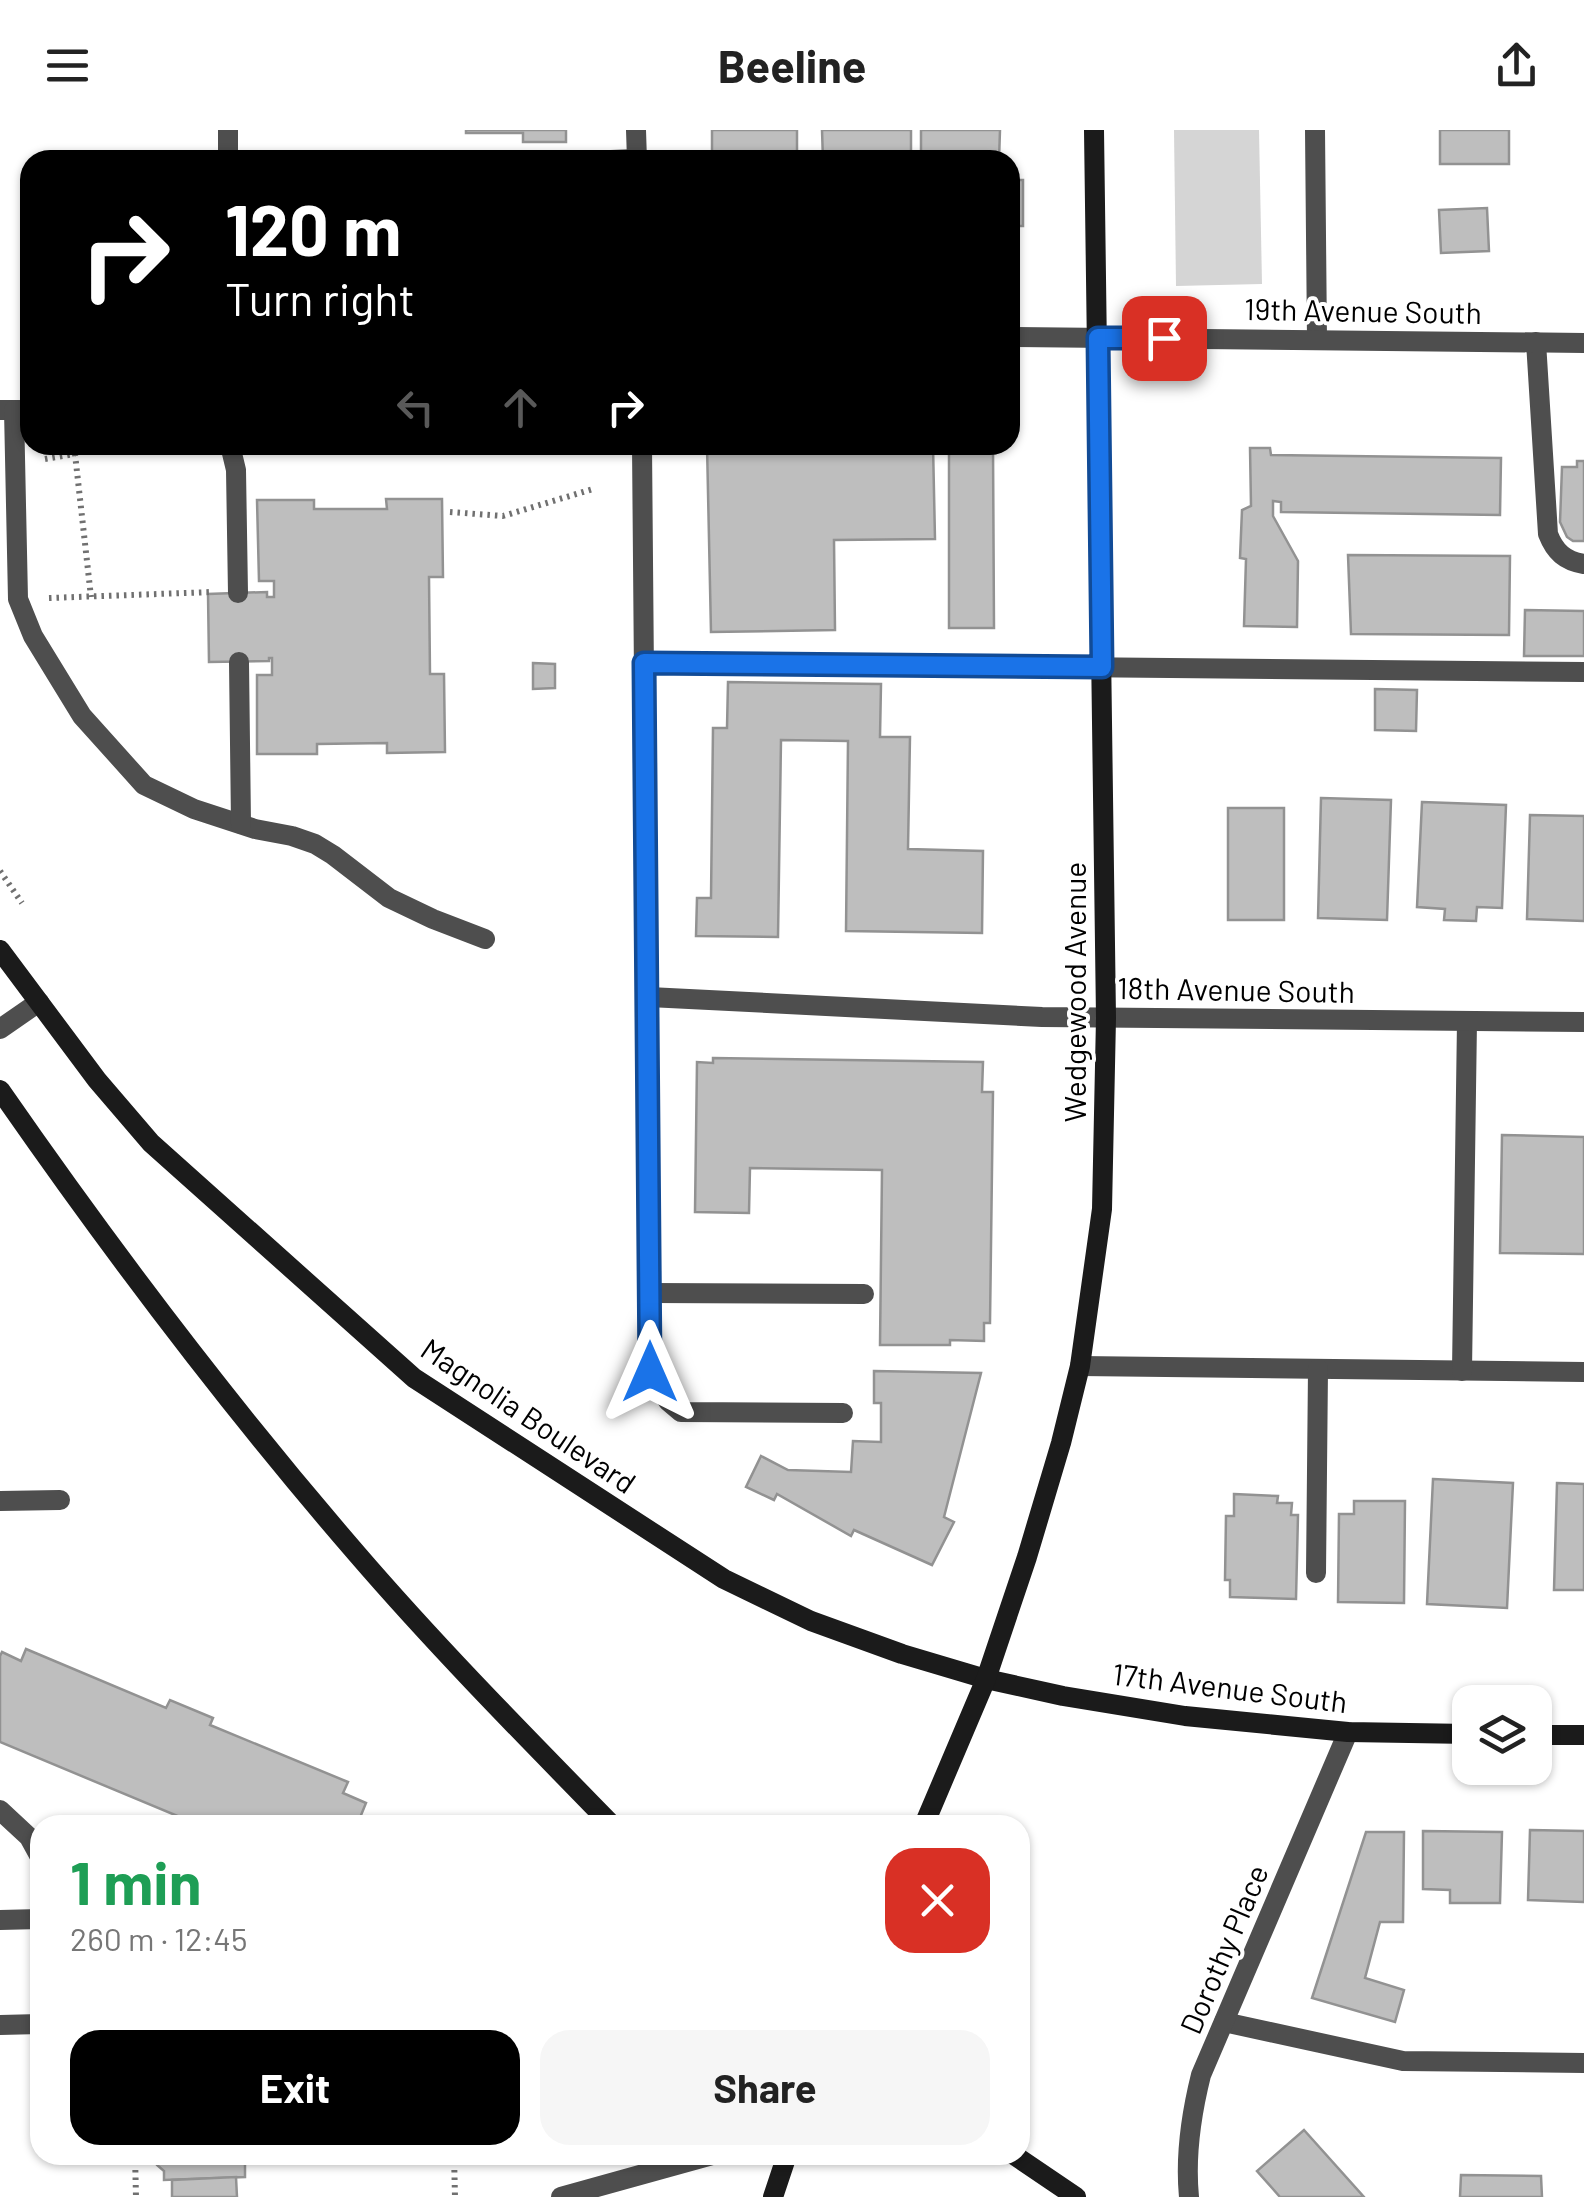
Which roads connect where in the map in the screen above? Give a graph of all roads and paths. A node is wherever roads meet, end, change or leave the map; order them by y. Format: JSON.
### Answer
{"nodes":[{"id":1,"x":1094,"y":130,"type":"edge"},
{"id":2,"x":1315,"y":130,"type":"edge"},
{"id":3,"x":1020,"y":337,"type":"edge"},
{"id":4,"x":1098,"y":338,"type":"junction"},
{"id":5,"x":1317,"y":340,"type":"junction"},
{"id":6,"x":1536,"y":342,"type":"junction"},
{"id":7,"x":1584,"y":342,"type":"edge"},
{"id":8,"x":15,"y":410,"type":"edge"},
{"id":9,"x":69,"y":455,"type":"edge"},
{"id":10,"x":75,"y":455,"type":"edge"},
{"id":11,"x":232,"y":455,"type":"edge"},
{"id":12,"x":642,"y":455,"type":"edge"},
{"id":13,"x":39,"y":460,"type":"dead end"},
{"id":14,"x":594,"y":489,"type":"dead end"},
{"id":15,"x":450,"y":512,"type":"dead end"},
{"id":16,"x":1584,"y":564,"type":"edge"},
{"id":17,"x":238,"y":592,"type":"joint"},
{"id":18,"x":92,"y":597,"type":"junction"},
{"id":19,"x":18,"y":600,"type":"junction"},
{"id":20,"x":239,"y":662,"type":"dead end"},
{"id":21,"x":644,"y":663,"type":"junction"},
{"id":22,"x":1102,"y":667,"type":"junction"},
{"id":23,"x":1584,"y":672,"type":"edge"},
{"id":24,"x":241,"y":824,"type":"junction"},
{"id":25,"x":0,"y":870,"type":"edge"},
{"id":26,"x":22,"y":903,"type":"dead end"},
{"id":27,"x":484,"y":939,"type":"dead end"},
{"id":28,"x":0,"y":950,"type":"edge"},
{"id":29,"x":648,"y":997,"type":"junction"},
{"id":30,"x":38,"y":1002,"type":"junction"},
{"id":31,"x":1106,"y":1018,"type":"junction"},
{"id":32,"x":1467,"y":1021,"type":"junction"},
{"id":33,"x":1584,"y":1022,"type":"edge"},
{"id":34,"x":0,"y":1029,"type":"edge"},
{"id":35,"x":0,"y":1090,"type":"edge"},
{"id":36,"x":650,"y":1293,"type":"junction"},
{"id":37,"x":864,"y":1294,"type":"dead end"},
{"id":38,"x":1080,"y":1366,"type":"junction"},
{"id":39,"x":1318,"y":1369,"type":"junction"},
{"id":40,"x":1462,"y":1371,"type":"junction"},
{"id":41,"x":1584,"y":1372,"type":"edge"},
{"id":42,"x":842,"y":1413,"type":"dead end"},
{"id":43,"x":60,"y":1500,"type":"dead end"},
{"id":44,"x":0,"y":1501,"type":"edge"},
{"id":45,"x":1316,"y":1573,"type":"dead end"},
{"id":46,"x":986,"y":1679,"type":"junction"},
{"id":47,"x":1348,"y":1732,"type":"junction"},
{"id":48,"x":1452,"y":1734,"type":"edge"},
{"id":49,"x":1552,"y":1735,"type":"edge"},
{"id":50,"x":1584,"y":1735,"type":"edge"},
{"id":51,"x":0,"y":1810,"type":"edge"},
{"id":52,"x":602,"y":1815,"type":"edge"},
{"id":53,"x":928,"y":1815,"type":"edge"},
{"id":54,"x":30,"y":1840,"type":"edge"},
{"id":55,"x":30,"y":1919,"type":"edge"},
{"id":56,"x":0,"y":1920,"type":"edge"},
{"id":57,"x":1224,"y":2022,"type":"junction"},
{"id":58,"x":30,"y":2024,"type":"edge"},
{"id":59,"x":0,"y":2025,"type":"edge"},
{"id":60,"x":1584,"y":2064,"type":"edge"},
{"id":61,"x":136,"y":2165,"type":"edge"},
{"id":62,"x":454,"y":2165,"type":"edge"},
{"id":63,"x":676,"y":2165,"type":"edge"},
{"id":64,"x":784,"y":2165,"type":"edge"},
{"id":65,"x":1029,"y":2165,"type":"edge"},
{"id":66,"x":136,"y":2197,"type":"edge"},
{"id":67,"x":456,"y":2197,"type":"edge"},
{"id":68,"x":561,"y":2197,"type":"edge"},
{"id":69,"x":773,"y":2197,"type":"edge"},
{"id":70,"x":1076,"y":2197,"type":"edge"},
{"id":71,"x":1189,"y":2197,"type":"edge"}],
"edges":[{"from":1,"to":4,"type":"main road","name":"Wedgewood Avenue"},
{"from":2,"to":5,"type":"street"},
{"from":3,"to":4,"type":"street","name":"19th Avenue South"},
{"from":4,"to":5,"type":"street","name":"19th Avenue South"},
{"from":4,"to":22,"type":"main road","name":"Wedgewood Avenue"},
{"from":5,"to":6,"type":"street","name":"19th Avenue South"},
{"from":6,"to":7,"type":"street","name":"19th Avenue South"},
{"from":6,"to":16,"type":"street"},
{"from":8,"to":19,"type":"street"},
{"from":9,"to":13,"type":"path"},
{"from":10,"to":18,"type":"path"},
{"from":11,"to":17,"type":"street"},
{"from":12,"to":21,"type":"street"},
{"from":14,"to":15,"type":"path"},
{"from":17,"to":18,"type":"path"},
{"from":18,"to":19,"type":"path"},
{"from":19,"to":24,"type":"street"},
{"from":20,"to":24,"type":"street"},
{"from":21,"to":22,"type":"street"},
{"from":21,"to":29,"type":"street"},
{"from":22,"to":23,"type":"street"},
{"from":22,"to":31,"type":"main road","name":"Wedgewood Avenue"},
{"from":24,"to":27,"type":"street"},
{"from":25,"to":26,"type":"path"},
{"from":28,"to":30,"type":"main road","name":"Magnolia Boulevard"},
{"from":29,"to":31,"type":"street","name":"18th Avenue South"},
{"from":29,"to":36,"type":"street"},
{"from":30,"to":34,"type":"street"},
{"from":30,"to":46,"type":"main road","name":"Magnolia Boulevard"},
{"from":31,"to":32,"type":"street","name":"18th Avenue South"},
{"from":31,"to":38,"type":"main road","name":"Wedgewood Avenue"},
{"from":32,"to":33,"type":"street","name":"18th Avenue South"},
{"from":32,"to":40,"type":"street"},
{"from":35,"to":52,"type":"main road"},
{"from":36,"to":37,"type":"street"},
{"from":36,"to":42,"type":"street"},
{"from":38,"to":39,"type":"street"},
{"from":38,"to":46,"type":"main road","name":"Wedgewood Avenue"},
{"from":39,"to":40,"type":"street"},
{"from":39,"to":45,"type":"street"},
{"from":40,"to":41,"type":"street"},
{"from":43,"to":44,"type":"street"},
{"from":46,"to":47,"type":"main road","name":"17th Avenue South"},
{"from":46,"to":53,"type":"main road","name":"Wedgewood Avenue"},
{"from":47,"to":48,"type":"main road","name":"17th Avenue South"},
{"from":47,"to":57,"type":"street","name":"Dorothy Place"},
{"from":49,"to":50,"type":"main road"},
{"from":51,"to":54,"type":"street"},
{"from":55,"to":56,"type":"street"},
{"from":57,"to":60,"type":"street"},
{"from":57,"to":71,"type":"street","name":"Dorothy Place"},
{"from":58,"to":59,"type":"street"},
{"from":61,"to":66,"type":"path"},
{"from":62,"to":67,"type":"path"},
{"from":63,"to":68,"type":"street"},
{"from":64,"to":69,"type":"main road"},
{"from":65,"to":70,"type":"main road"}]}
